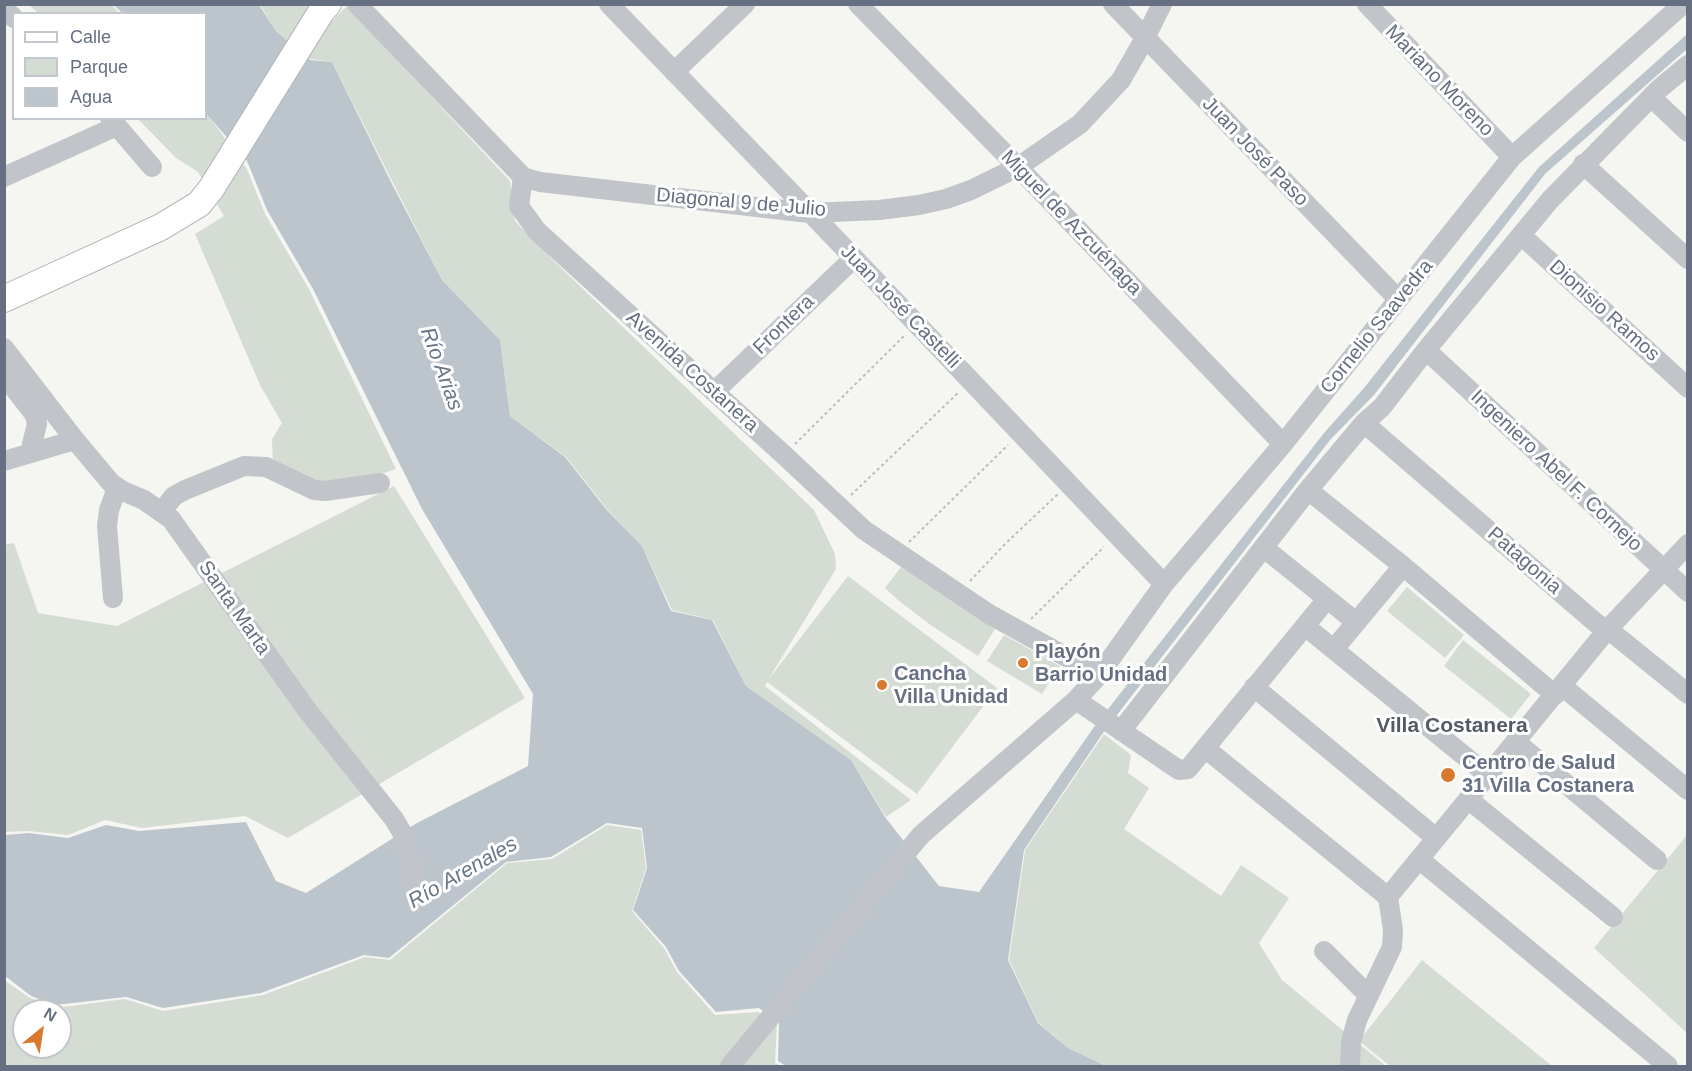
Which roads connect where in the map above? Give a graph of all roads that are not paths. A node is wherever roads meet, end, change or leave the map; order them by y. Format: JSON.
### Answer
{"nodes":[{"id":1,"x":357,"y":4,"type":"edge"},
{"id":2,"x":609,"y":4,"type":"edge"},
{"id":3,"x":745,"y":4,"type":"edge"},
{"id":4,"x":858,"y":4,"type":"edge"},
{"id":5,"x":1113,"y":4,"type":"edge"},
{"id":6,"x":1162,"y":4,"type":"edge"},
{"id":7,"x":1367,"y":4,"type":"edge"},
{"id":8,"x":1683,"y":4,"type":"edge"},
{"id":9,"x":324,"y":8,"type":"edge"},
{"id":10,"x":1145,"y":39,"type":"junction"},
{"id":11,"x":1688,"y":65,"type":"edge"},
{"id":12,"x":674,"y":72,"type":"junction"},
{"id":13,"x":1651,"y":97,"type":"junction"},
{"id":14,"x":114,"y":122,"type":"edge"},
{"id":15,"x":1688,"y":132,"type":"edge"},
{"id":16,"x":1512,"y":157,"type":"junction"},
{"id":17,"x":1584,"y":164,"type":"junction"},
{"id":18,"x":152,"y":167,"type":"dead end"},
{"id":19,"x":1018,"y":167,"type":"junction"},
{"id":20,"x":4,"y":177,"type":"edge"},
{"id":21,"x":523,"y":177,"type":"junction"},
{"id":22,"x":809,"y":213,"type":"junction"},
{"id":23,"x":1521,"y":235,"type":"junction"},
{"id":24,"x":854,"y":258,"type":"junction"},
{"id":25,"x":1688,"y":259,"type":"edge"},
{"id":26,"x":6,"y":296,"type":"edge"},
{"id":27,"x":1398,"y":299,"type":"junction"},
{"id":28,"x":4,"y":348,"type":"edge"},
{"id":29,"x":1426,"y":350,"type":"junction"},
{"id":30,"x":4,"y":375,"type":"edge"},
{"id":31,"x":1688,"y":388,"type":"edge"},
{"id":32,"x":714,"y":392,"type":"junction"},
{"id":33,"x":1364,"y":423,"type":"junction"},
{"id":34,"x":75,"y":440,"type":"junction"},
{"id":35,"x":1282,"y":444,"type":"junction"},
{"id":36,"x":33,"y":452,"type":"junction"},
{"id":37,"x":4,"y":461,"type":"edge"},
{"id":38,"x":380,"y":483,"type":"dead end"},
{"id":39,"x":117,"y":488,"type":"junction"},
{"id":40,"x":1308,"y":490,"type":"junction"},
{"id":41,"x":162,"y":511,"type":"junction"},
{"id":42,"x":1688,"y":544,"type":"edge"},
{"id":43,"x":1264,"y":548,"type":"junction"},
{"id":44,"x":1403,"y":566,"type":"junction"},
{"id":45,"x":1664,"y":571,"type":"junction"},
{"id":46,"x":1164,"y":584,"type":"junction"},
{"id":47,"x":1688,"y":592,"type":"edge"},
{"id":48,"x":113,"y":598,"type":"dead end"},
{"id":49,"x":1327,"y":599,"type":"junction"},
{"id":50,"x":1356,"y":622,"type":"junction"},
{"id":51,"x":1305,"y":626,"type":"junction"},
{"id":52,"x":1607,"y":630,"type":"junction"},
{"id":53,"x":1334,"y":650,"type":"junction"},
{"id":54,"x":1099,"y":675,"type":"junction"},
{"id":55,"x":1254,"y":687,"type":"junction"},
{"id":56,"x":1558,"y":690,"type":"junction"},
{"id":57,"x":1688,"y":694,"type":"edge"},
{"id":58,"x":1076,"y":700,"type":"junction"},
{"id":59,"x":1121,"y":731,"type":"junction"},
{"id":60,"x":1516,"y":742,"type":"junction"},
{"id":61,"x":1205,"y":748,"type":"junction"},
{"id":62,"x":1489,"y":776,"type":"junction"},
{"id":63,"x":1688,"y":790,"type":"edge"},
{"id":64,"x":1468,"y":799,"type":"junction"},
{"id":65,"x":1436,"y":838,"type":"junction"},
{"id":66,"x":1419,"y":860,"type":"junction"},
{"id":67,"x":1657,"y":860,"type":"dead end"},
{"id":68,"x":1389,"y":897,"type":"junction"},
{"id":69,"x":418,"y":902,"type":"dead end"},
{"id":70,"x":1613,"y":917,"type":"dead end"},
{"id":71,"x":1324,"y":951,"type":"dead end"},
{"id":72,"x":1368,"y":995,"type":"junction"},
{"id":73,"x":733,"y":1062,"type":"edge"},
{"id":74,"x":1350,"y":1066,"type":"edge"},
{"id":75,"x":1668,"y":1066,"type":"edge"}],
"edges":[{"from":1,"to":21,"type":"street"},
{"from":2,"to":12,"type":"street","name":"Juan José Castelli"},
{"from":3,"to":12,"type":"street"},
{"from":4,"to":19,"type":"street","name":"Miguel de Azcuénaga"},
{"from":5,"to":10,"type":"street","name":"Juan José Paso"},
{"from":6,"to":10,"type":"street","name":"Diagonal 9 de Julio"},
{"from":7,"to":16,"type":"street","name":"Mariano Moreno"},
{"from":8,"to":16,"type":"street","name":"Cornelio Saavedra"},
{"from":9,"to":26,"type":"main road"},
{"from":10,"to":19,"type":"street","name":"Diagonal 9 de Julio"},
{"from":10,"to":27,"type":"street","name":"Juan José Paso"},
{"from":11,"to":13,"type":"street"},
{"from":12,"to":22,"type":"street","name":"Juan José Castelli"},
{"from":13,"to":15,"type":"street"},
{"from":13,"to":17,"type":"street"},
{"from":14,"to":18,"type":"street"},
{"from":14,"to":20,"type":"street"},
{"from":16,"to":27,"type":"street","name":"Cornelio Saavedra"},
{"from":17,"to":23,"type":"street"},
{"from":17,"to":25,"type":"street"},
{"from":19,"to":22,"type":"street","name":"Diagonal 9 de Julio"},
{"from":19,"to":35,"type":"street","name":"Miguel de Azcuénaga"},
{"from":21,"to":22,"type":"street","name":"Diagonal 9 de Julio"},
{"from":21,"to":32,"type":"street","name":"Avenida Costanera"},
{"from":22,"to":24,"type":"street","name":"Juan José Castelli"},
{"from":23,"to":29,"type":"street"},
{"from":23,"to":31,"type":"street","name":"Dionisio Ramos"},
{"from":24,"to":32,"type":"street","name":"Frontera"},
{"from":24,"to":46,"type":"street","name":"Juan José Castelli"},
{"from":27,"to":35,"type":"street","name":"Cornelio Saavedra"},
{"from":28,"to":34,"type":"street","name":"Santa Marta"},
{"from":29,"to":33,"type":"street"},
{"from":29,"to":45,"type":"street","name":"Ingeniero Abel F. Cornejo"},
{"from":30,"to":36,"type":"street"},
{"from":32,"to":54,"type":"street","name":"Avenida Costanera"},
{"from":33,"to":40,"type":"street"},
{"from":33,"to":52,"type":"street","name":"Patagonia"},
{"from":34,"to":36,"type":"street"},
{"from":34,"to":39,"type":"street","name":"Santa Marta"},
{"from":35,"to":46,"type":"street","name":"Cornelio Saavedra"},
{"from":36,"to":37,"type":"street"},
{"from":38,"to":41,"type":"street"},
{"from":39,"to":41,"type":"street","name":"Santa Marta"},
{"from":39,"to":48,"type":"street"},
{"from":40,"to":43,"type":"street"},
{"from":40,"to":44,"type":"street"},
{"from":41,"to":69,"type":"street","name":"Santa Marta"},
{"from":42,"to":45,"type":"street"},
{"from":43,"to":49,"type":"street"},
{"from":43,"to":59,"type":"street"},
{"from":44,"to":50,"type":"street"},
{"from":44,"to":56,"type":"street"},
{"from":45,"to":47,"type":"street","name":"Ingeniero Abel F. Cornejo"},
{"from":45,"to":52,"type":"street"},
{"from":46,"to":54,"type":"street","name":"Cornelio Saavedra"},
{"from":49,"to":50,"type":"street"},
{"from":49,"to":51,"type":"street"},
{"from":50,"to":53,"type":"street"},
{"from":51,"to":53,"type":"street"},
{"from":51,"to":55,"type":"street"},
{"from":52,"to":56,"type":"street"},
{"from":52,"to":57,"type":"street","name":"Patagonia"},
{"from":53,"to":62,"type":"street"},
{"from":54,"to":58,"type":"street","name":"Cornelio Saavedra"},
{"from":55,"to":61,"type":"street"},
{"from":55,"to":65,"type":"street"},
{"from":56,"to":60,"type":"street"},
{"from":56,"to":63,"type":"street"},
{"from":58,"to":59,"type":"street"},
{"from":58,"to":73,"type":"street","name":"Cornelio Saavedra"},
{"from":59,"to":61,"type":"street"},
{"from":60,"to":62,"type":"street"},
{"from":60,"to":67,"type":"street"},
{"from":61,"to":68,"type":"street"},
{"from":62,"to":64,"type":"street"},
{"from":64,"to":65,"type":"street"},
{"from":64,"to":70,"type":"street"},
{"from":65,"to":66,"type":"street"},
{"from":66,"to":68,"type":"street"},
{"from":66,"to":75,"type":"street"},
{"from":68,"to":72,"type":"street"},
{"from":71,"to":72,"type":"street"},
{"from":72,"to":74,"type":"street"}]}
